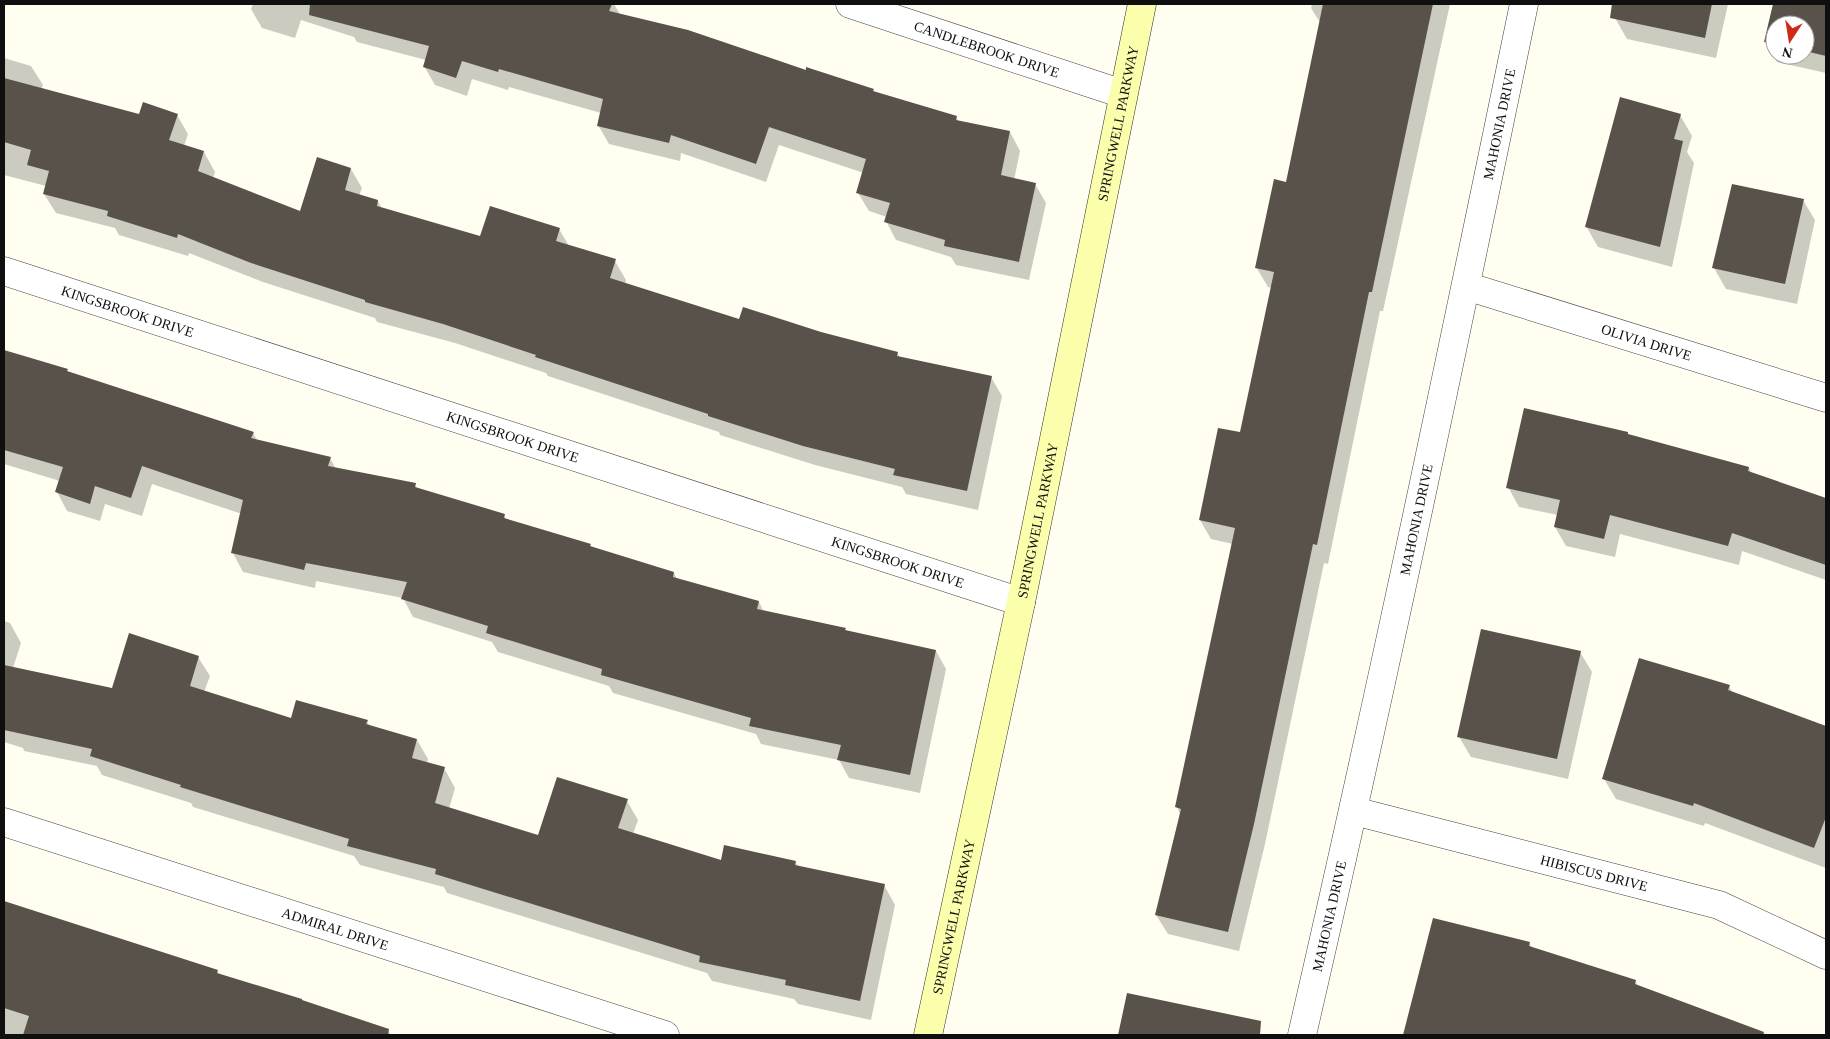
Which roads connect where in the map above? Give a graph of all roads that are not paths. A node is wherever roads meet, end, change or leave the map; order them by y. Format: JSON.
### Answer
{"nodes":[{"id":1,"x":850,"y":4,"type":"edge"},
{"id":2,"x":1142,"y":4,"type":"edge"},
{"id":3,"x":1524,"y":4,"type":"edge"},
{"id":4,"x":1123,"y":94,"type":"junction"},
{"id":5,"x":4,"y":271,"type":"edge"},
{"id":6,"x":1466,"y":286,"type":"junction"},
{"id":7,"x":1826,"y":398,"type":"edge"},
{"id":8,"x":1021,"y":602,"type":"junction"},
{"id":9,"x":1354,"y":811,"type":"junction"},
{"id":10,"x":4,"y":822,"type":"edge"},
{"id":11,"x":1826,"y":955,"type":"edge"},
{"id":12,"x":665,"y":1035,"type":"edge"},
{"id":13,"x":928,"y":1035,"type":"edge"},
{"id":14,"x":1302,"y":1035,"type":"edge"}],
"edges":[{"from":1,"to":4,"type":"street","name":"CANDLEBROOK DRIVE"},
{"from":2,"to":4,"type":"street","name":"SPRINGWELL PARKWAY"},
{"from":3,"to":6,"type":"street","name":"MAHONIA DRIVE"},
{"from":4,"to":8,"type":"street","name":"SPRINGWELL PARKWAY"},
{"from":5,"to":8,"type":"street","name":"KINGSBROOK DRIVE"},
{"from":6,"to":7,"type":"street","name":"OLIVIA DRIVE"},
{"from":6,"to":9,"type":"street","name":"MAHONIA DRIVE"},
{"from":8,"to":13,"type":"street","name":"SPRINGWELL PARKWAY"},
{"from":9,"to":11,"type":"street","name":"HIBISCUS DRIVE"},
{"from":9,"to":14,"type":"street","name":"MAHONIA DRIVE"},
{"from":10,"to":12,"type":"street","name":"ADMIRAL DRIVE"}]}
